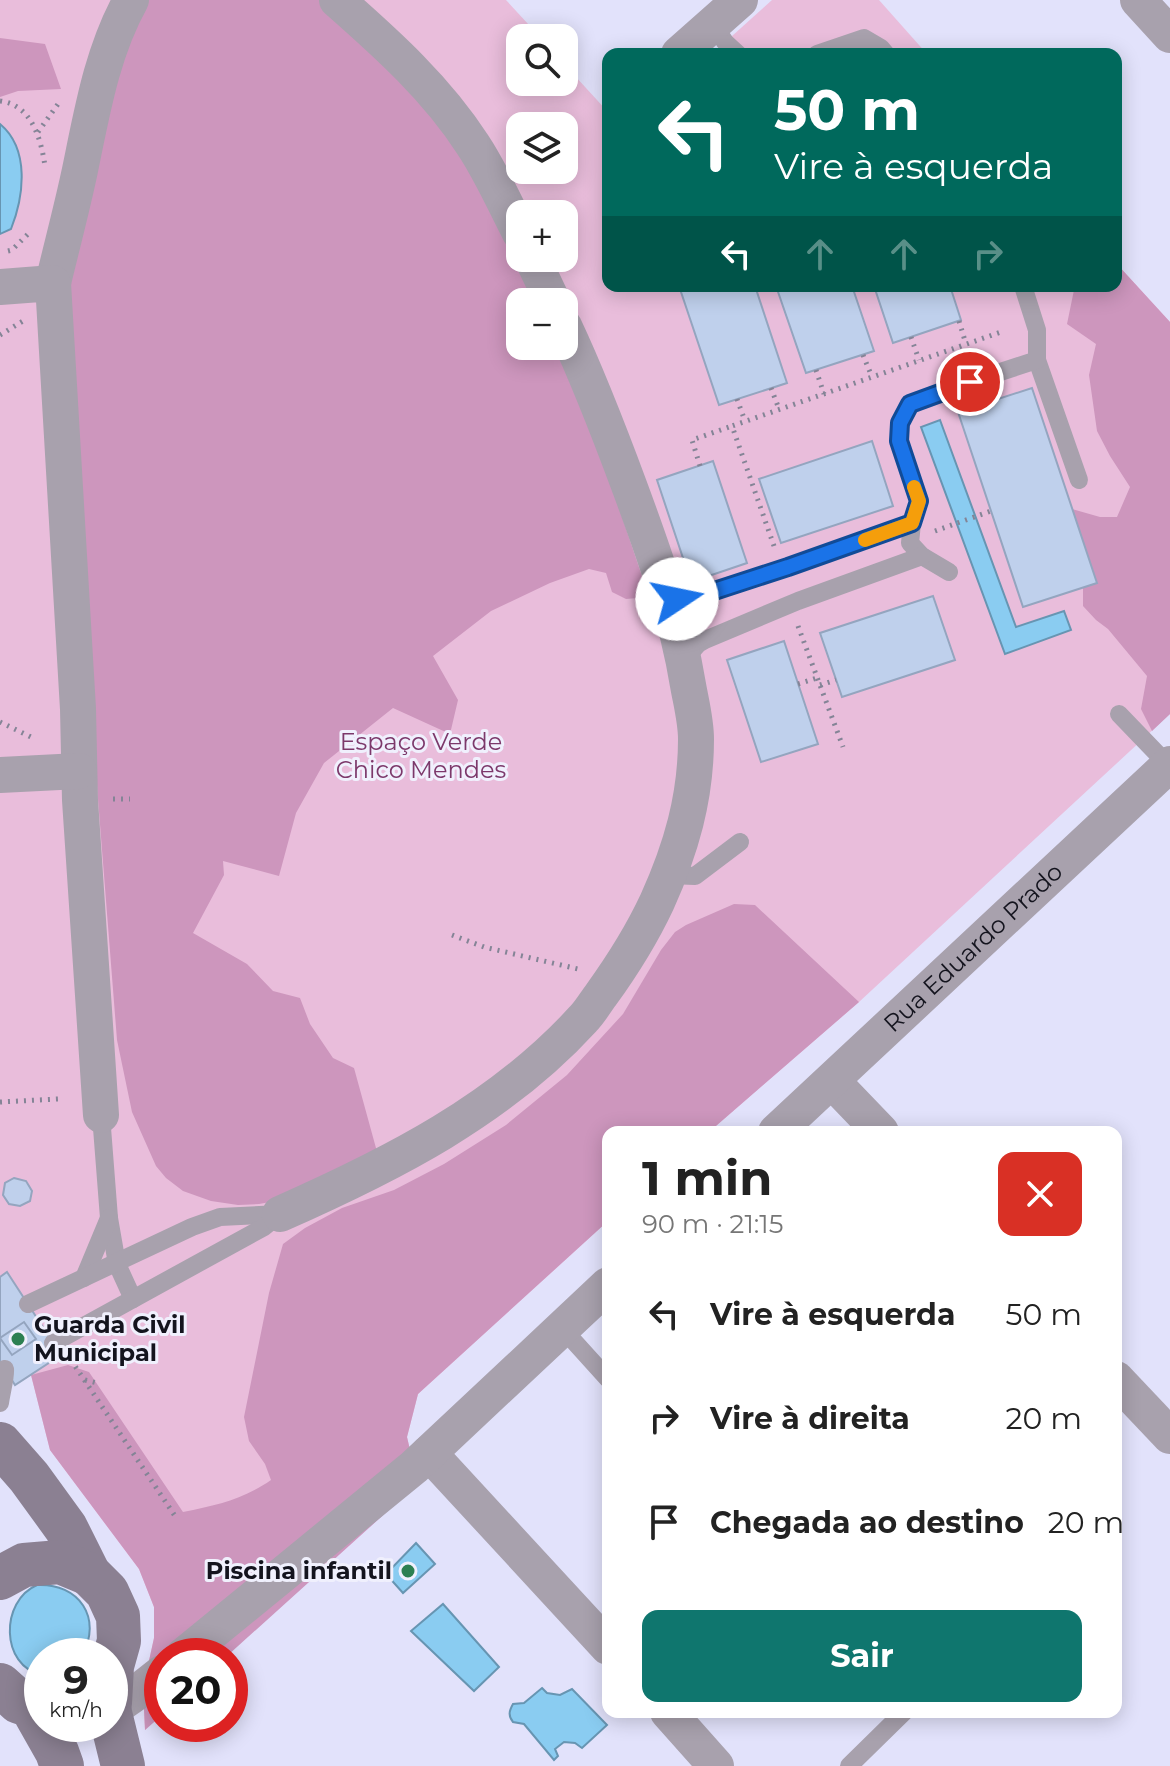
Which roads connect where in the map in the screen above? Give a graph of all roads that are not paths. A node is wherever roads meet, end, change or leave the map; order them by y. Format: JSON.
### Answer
{"nodes":[{"id":1,"x":131,"y":0,"type":"edge"},
{"id":2,"x":337,"y":0,"type":"edge"},
{"id":3,"x":1138,"y":0,"type":"edge"},
{"id":4,"x":727,"y":8,"type":"edge"},
{"id":5,"x":1170,"y":35,"type":"edge"},
{"id":6,"x":685,"y":48,"type":"edge"},
{"id":7,"x":732,"y":48,"type":"edge"},
{"id":8,"x":835,"y":48,"type":"edge"},
{"id":9,"x":881,"y":48,"type":"edge"},
{"id":10,"x":506,"y":206,"type":"edge"},
{"id":11,"x":53,"y":283,"type":"junction"},
{"id":12,"x":0,"y":287,"type":"edge"},
{"id":13,"x":1025,"y":292,"type":"edge"},
{"id":14,"x":578,"y":360,"type":"edge"},
{"id":15,"x":1037,"y":360,"type":"junction"},
{"id":16,"x":1079,"y":480,"type":"dead end"},
{"id":17,"x":912,"y":523,"type":"junction"},
{"id":18,"x":922,"y":556,"type":"junction"},
{"id":19,"x":949,"y":572,"type":"dead end"},
{"id":20,"x":783,"y":588,"type":"junction"},
{"id":21,"x":668,"y":595,"type":"junction"},
{"id":22,"x":684,"y":660,"type":"junction"},
{"id":23,"x":1119,"y":714,"type":"dead end"},
{"id":24,"x":1169,"y":765,"type":"edge"},
{"id":25,"x":79,"y":771,"type":"junction"},
{"id":26,"x":0,"y":775,"type":"edge"},
{"id":27,"x":740,"y":842,"type":"dead end"},
{"id":28,"x":669,"y":875,"type":"junction"},
{"id":29,"x":832,"y":1081,"type":"junction"},
{"id":30,"x":101,"y":1115,"type":"joint"},
{"id":31,"x":783,"y":1126,"type":"edge"},
{"id":32,"x":875,"y":1126,"type":"edge"},
{"id":33,"x":280,"y":1214,"type":"junction"},
{"id":34,"x":109,"y":1218,"type":"junction"},
{"id":35,"x":117,"y":1264,"type":"junction"},
{"id":36,"x":84,"y":1278,"type":"junction"},
{"id":37,"x":602,"y":1290,"type":"edge"},
{"id":38,"x":133,"y":1299,"type":"junction"},
{"id":39,"x":28,"y":1304,"type":"dead end"},
{"id":40,"x":561,"y":1327,"type":"junction"},
{"id":41,"x":60,"y":1346,"type":"road end"},
{"id":42,"x":5,"y":1369,"type":"dead end"},
{"id":43,"x":602,"y":1372,"type":"edge"},
{"id":44,"x":1122,"y":1385,"type":"edge"},
{"id":45,"x":0,"y":1403,"type":"edge"},
{"id":46,"x":1170,"y":1436,"type":"edge"},
{"id":47,"x":0,"y":1444,"type":"edge"},
{"id":48,"x":429,"y":1453,"type":"junction"},
{"id":49,"x":89,"y":1574,"type":"junction"},
{"id":50,"x":0,"y":1578,"type":"edge"},
{"id":51,"x":119,"y":1638,"type":"edge"},
{"id":52,"x":205,"y":1638,"type":"edge"},
{"id":53,"x":602,"y":1640,"type":"edge"},
{"id":54,"x":17,"y":1698,"type":"edge"},
{"id":55,"x":676,"y":1718,"type":"edge"},
{"id":56,"x":898,"y":1718,"type":"edge"},
{"id":57,"x":117,"y":1742,"type":"edge"},
{"id":58,"x":62,"y":1766,"type":"edge"},
{"id":59,"x":123,"y":1766,"type":"edge"},
{"id":60,"x":716,"y":1766,"type":"edge"},
{"id":61,"x":849,"y":1766,"type":"edge"}],
"edges":[{"from":1,"to":11,"type":"street"},
{"from":2,"to":10,"type":"street"},
{"from":3,"to":5,"type":"street"},
{"from":4,"to":6,"type":"street"},
{"from":4,"to":7,"type":"lane"},
{"from":8,"to":9,"type":"lane"},
{"from":11,"to":12,"type":"street"},
{"from":11,"to":25,"type":"street"},
{"from":13,"to":15,"type":"lane"},
{"from":14,"to":21,"type":"street"},
{"from":15,"to":16,"type":"lane"},
{"from":15,"to":17,"type":"lane"},
{"from":17,"to":18,"type":"lane"},
{"from":17,"to":20,"type":"lane"},
{"from":18,"to":19,"type":"lane"},
{"from":18,"to":20,"type":"lane"},
{"from":20,"to":21,"type":"lane"},
{"from":20,"to":22,"type":"lane"},
{"from":21,"to":22,"type":"street"},
{"from":22,"to":28,"type":"street"},
{"from":23,"to":24,"type":"lane"},
{"from":24,"to":29,"type":"street","name":"Rua Eduardo Prado"},
{"from":25,"to":26,"type":"street"},
{"from":25,"to":30,"type":"street"},
{"from":27,"to":28,"type":"lane"},
{"from":28,"to":33,"type":"street"},
{"from":29,"to":31,"type":"street","name":"Rua Eduardo Prado"},
{"from":29,"to":32,"type":"street"},
{"from":30,"to":34,"type":"lane"},
{"from":33,"to":35,"type":"lane"},
{"from":33,"to":38,"type":"lane"},
{"from":34,"to":35,"type":"lane"},
{"from":34,"to":36,"type":"lane"},
{"from":35,"to":36,"type":"lane"},
{"from":35,"to":38,"type":"lane"},
{"from":36,"to":39,"type":"lane"},
{"from":37,"to":40,"type":"street"},
{"from":38,"to":41,"type":"lane"},
{"from":40,"to":43,"type":"lane"},
{"from":40,"to":48,"type":"street"},
{"from":42,"to":45,"type":"lane"},
{"from":44,"to":46,"type":"street"},
{"from":47,"to":49,"type":"main road"},
{"from":48,"to":52,"type":"street"},
{"from":48,"to":53,"type":"street"},
{"from":49,"to":50,"type":"main road"},
{"from":49,"to":51,"type":"main road"},
{"from":54,"to":58,"type":"main road"},
{"from":55,"to":60,"type":"street"},
{"from":56,"to":61,"type":"lane"},
{"from":57,"to":59,"type":"main road"}]}
